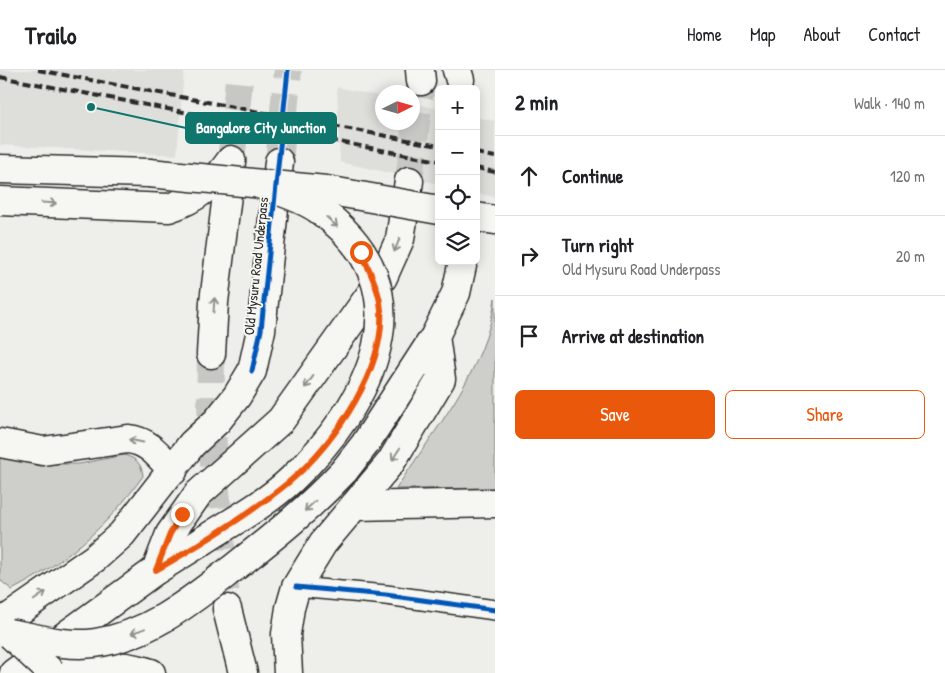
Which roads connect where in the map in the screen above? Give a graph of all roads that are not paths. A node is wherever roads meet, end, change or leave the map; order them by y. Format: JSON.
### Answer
{"nodes":[{"id":1,"x":279,"y":162,"type":"tunnel mouth"},
{"id":2,"x":0,"y":169,"type":"edge"},
{"id":3,"x":409,"y":181,"type":"tunnel mouth"},
{"id":4,"x":259,"y":184,"type":"junction"},
{"id":5,"x":0,"y":201,"type":"edge"},
{"id":6,"x":435,"y":209,"type":"edge"},
{"id":7,"x":480,"y":218,"type":"edge"},
{"id":8,"x":495,"y":220,"type":"edge"},
{"id":9,"x":462,"y":265,"type":"edge"},
{"id":10,"x":435,"y":336,"type":"junction"},
{"id":11,"x":211,"y":354,"type":"tunnel mouth"},
{"id":12,"x":0,"y":443,"type":"edge"},
{"id":13,"x":173,"y":471,"type":"junction"},
{"id":14,"x":495,"y":503,"type":"edge"},
{"id":15,"x":354,"y":506,"type":"junction"},
{"id":16,"x":156,"y":570,"type":"junction"},
{"id":17,"x":296,"y":587,"type":"junction"},
{"id":18,"x":227,"y":608,"type":"tunnel mouth"},
{"id":19,"x":495,"y":610,"type":"edge"},
{"id":20,"x":3,"y":628,"type":"edge"},
{"id":21,"x":14,"y":673,"type":"edge"},
{"id":22,"x":43,"y":673,"type":"edge"},
{"id":23,"x":52,"y":673,"type":"edge"},
{"id":24,"x":151,"y":673,"type":"edge"},
{"id":25,"x":243,"y":673,"type":"edge"},
{"id":26,"x":288,"y":673,"type":"edge"}],
"edges":[{"from":1,"to":13,"type":"main road","name":"Old Mysuru Road Underpass"},
{"from":2,"to":4,"type":"main road","bridge":true},
{"from":3,"to":16,"type":"main road","one_way":true},
{"from":4,"to":6,"type":"main road","bridge":true},
{"from":4,"to":16,"type":"main road","one_way":true,"bridge":true},
{"from":5,"to":11,"type":"main road"},
{"from":7,"to":8,"type":"main road"},
{"from":9,"to":10,"type":"main road"},
{"from":10,"to":15,"type":"main road","one_way":true},
{"from":10,"to":20,"type":"main road","one_way":true,"bridge":true},
{"from":13,"to":12,"type":"main road","one_way":true},
{"from":20,"to":13,"type":"main road","name":"Old Mysuru Road Underpass","one_way":true},
{"from":14,"to":15,"type":"main road"},
{"from":15,"to":17,"type":"main road"},
{"from":16,"to":21,"type":"main road"},
{"from":17,"to":19,"type":"street"},
{"from":17,"to":26,"type":"main road"},
{"from":18,"to":25,"type":"main road"},
{"from":20,"to":23,"type":"main road","bridge":true},
{"from":22,"to":24,"type":"main road"}]}
